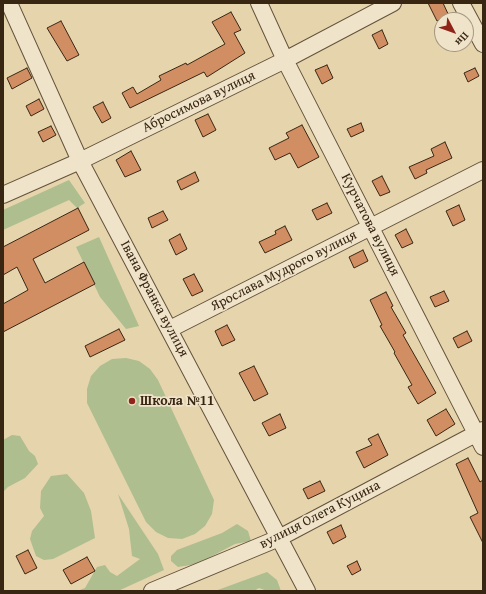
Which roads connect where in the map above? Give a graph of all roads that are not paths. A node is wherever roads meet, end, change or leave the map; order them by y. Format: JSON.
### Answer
{"nodes":[{"id":1,"x":9,"y":3,"type":"edge"},
{"id":2,"x":259,"y":3,"type":"edge"},
{"id":3,"x":393,"y":3,"type":"edge"},
{"id":4,"x":461,"y":3,"type":"edge"},
{"id":5,"x":483,"y":44,"type":"edge"},
{"id":6,"x":285,"y":60,"type":"junction"},
{"id":7,"x":80,"y":161,"type":"junction"},
{"id":8,"x":483,"y":170,"type":"edge"},
{"id":9,"x":3,"y":195,"type":"edge"},
{"id":10,"x":371,"y":227,"type":"junction"},
{"id":11,"x":170,"y":329,"type":"junction"},
{"id":12,"x":481,"y":437,"type":"edge"},
{"id":13,"x":279,"y":538,"type":"junction"},
{"id":14,"x":152,"y":591,"type":"edge"},
{"id":15,"x":307,"y":591,"type":"edge"}],
"edges":[{"from":1,"to":7,"type":"street","name":"Івана Франка вулиця"},
{"from":2,"to":6,"type":"street","name":"Курчатова вулиця"},
{"from":3,"to":6,"type":"street","name":"Абросимова вулиця"},
{"from":4,"to":5,"type":"street"},
{"from":6,"to":7,"type":"street","name":"Абросимова вулиця"},
{"from":6,"to":10,"type":"street","name":"Курчатова вулиця"},
{"from":7,"to":9,"type":"street","name":"Абросимова вулиця"},
{"from":7,"to":11,"type":"street","name":"Івана Франка вулиця"},
{"from":8,"to":10,"type":"street","name":"Ярослава Мудрого вулиця"},
{"from":10,"to":11,"type":"street","name":"Ярослава Мудрого вулиця"},
{"from":10,"to":12,"type":"street","name":"Курчатова вулиця"},
{"from":11,"to":13,"type":"street","name":"Івана Франка вулиця"},
{"from":12,"to":13,"type":"street","name":"вулиця Олега Куцина"},
{"from":13,"to":14,"type":"street","name":"вулиця Олега Куцина"},
{"from":13,"to":15,"type":"street","name":"Івана Франка вулиця"}]}
